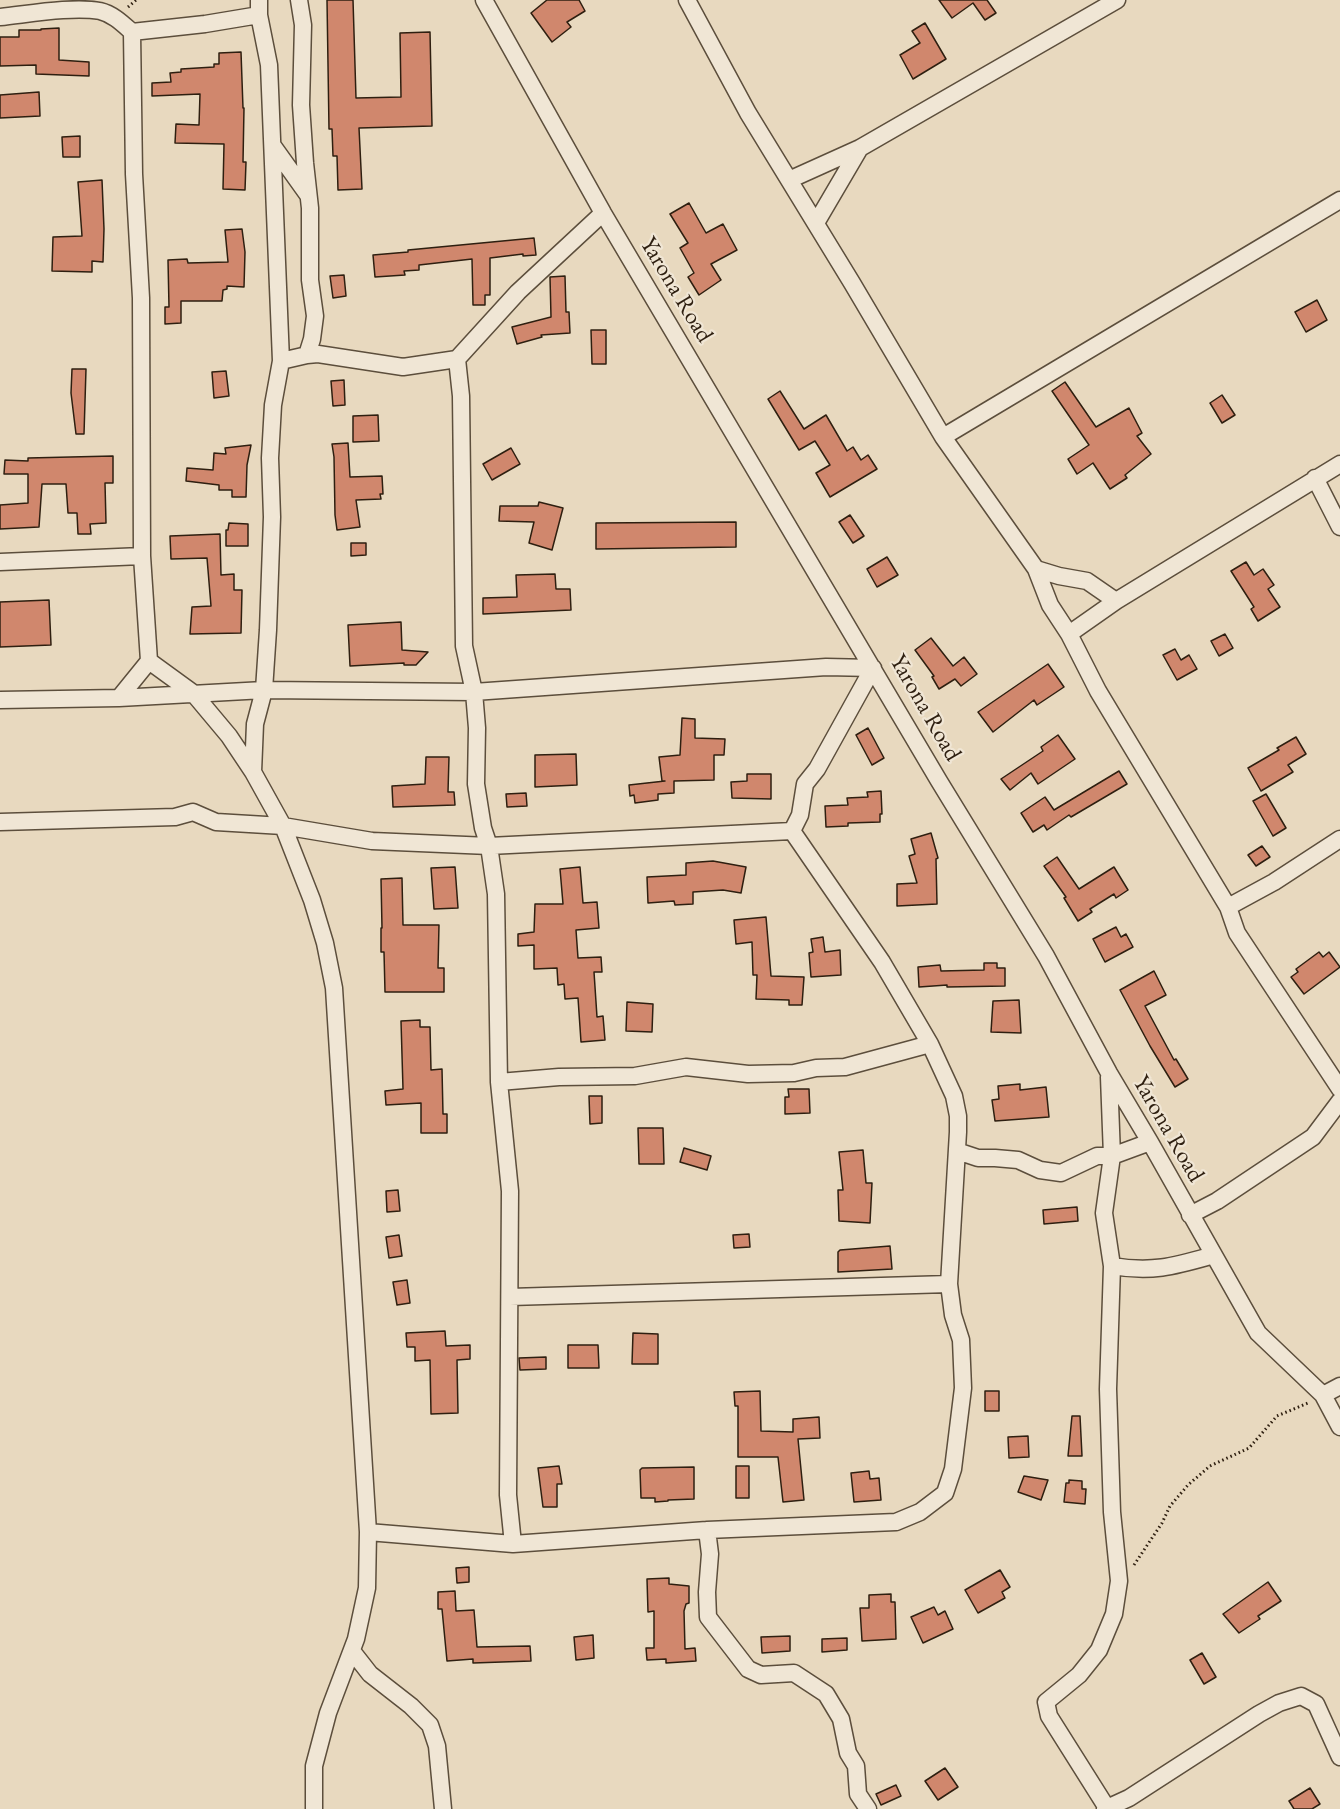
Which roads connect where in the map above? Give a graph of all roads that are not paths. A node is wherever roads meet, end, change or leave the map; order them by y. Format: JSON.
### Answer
{"nodes":[{"id":1,"x":299,"y":0,"type":"edge"},
{"id":2,"x":484,"y":0,"type":"edge"},
{"id":3,"x":687,"y":0,"type":"edge"},
{"id":4,"x":1117,"y":0,"type":"edge"},
{"id":5,"x":259,"y":8,"type":"edge"},
{"id":6,"x":0,"y":17,"type":"edge"},
{"id":7,"x":132,"y":32,"type":"junction"},
{"id":8,"x":272,"y":145,"type":"junction"},
{"id":9,"x":860,"y":148,"type":"junction"},
{"id":10,"x":789,"y":180,"type":"junction"},
{"id":11,"x":308,"y":195,"type":"junction"},
{"id":12,"x":1340,"y":200,"type":"edge"},
{"id":13,"x":603,"y":213,"type":"junction"},
{"id":14,"x":816,"y":223,"type":"junction"},
{"id":15,"x":307,"y":355,"type":"junction"},
{"id":16,"x":457,"y":359,"type":"junction"},
{"id":17,"x":281,"y":361,"type":"junction"},
{"id":18,"x":943,"y":437,"type":"junction"},
{"id":19,"x":1340,"y":464,"type":"edge"},
{"id":20,"x":1315,"y":478,"type":"junction"},
{"id":21,"x":1340,"y":527,"type":"edge"},
{"id":22,"x":142,"y":556,"type":"junction"},
{"id":23,"x":0,"y":562,"type":"edge"},
{"id":24,"x":1036,"y":569,"type":"junction"},
{"id":25,"x":1116,"y":601,"type":"junction"},
{"id":26,"x":1069,"y":634,"type":"junction"},
{"id":27,"x":149,"y":661,"type":"junction"},
{"id":28,"x":873,"y":668,"type":"junction"},
{"id":29,"x":264,"y":690,"type":"junction"},
{"id":30,"x":474,"y":692,"type":"junction"},
{"id":31,"x":193,"y":693,"type":"junction"},
{"id":32,"x":118,"y":698,"type":"junction"},
{"id":33,"x":0,"y":700,"type":"edge"},
{"id":34,"x":253,"y":772,"type":"junction"},
{"id":35,"x":0,"y":822,"type":"edge"},
{"id":36,"x":283,"y":826,"type":"junction"},
{"id":37,"x":792,"y":831,"type":"junction"},
{"id":38,"x":1340,"y":839,"type":"edge"},
{"id":39,"x":489,"y":846,"type":"junction"},
{"id":40,"x":1228,"y":908,"type":"junction"},
{"id":41,"x":930,"y":1044,"type":"junction"},
{"id":42,"x":1108,"y":1074,"type":"junction"},
{"id":43,"x":499,"y":1082,"type":"junction"},
{"id":44,"x":1340,"y":1089,"type":"edge"},
{"id":45,"x":1340,"y":1101,"type":"edge"},
{"id":46,"x":1150,"y":1142,"type":"junction"},
{"id":47,"x":957,"y":1151,"type":"junction"},
{"id":48,"x":1112,"y":1156,"type":"junction"},
{"id":49,"x":1190,"y":1215,"type":"junction"},
{"id":50,"x":1214,"y":1255,"type":"junction"},
{"id":51,"x":1112,"y":1266,"type":"junction"},
{"id":52,"x":949,"y":1284,"type":"junction"},
{"id":53,"x":510,"y":1297,"type":"junction"},
{"id":54,"x":1340,"y":1386,"type":"edge"},
{"id":55,"x":1323,"y":1395,"type":"junction"},
{"id":56,"x":1340,"y":1427,"type":"edge"},
{"id":57,"x":707,"y":1530,"type":"junction"},
{"id":58,"x":368,"y":1532,"type":"junction"},
{"id":59,"x":513,"y":1544,"type":"junction"},
{"id":60,"x":352,"y":1651,"type":"junction"},
{"id":61,"x":1340,"y":1757,"type":"edge"},
{"id":62,"x":314,"y":1809,"type":"edge"},
{"id":63,"x":443,"y":1809,"type":"edge"},
{"id":64,"x":868,"y":1809,"type":"edge"},
{"id":65,"x":1106,"y":1809,"type":"edge"}],
"edges":[{"from":1,"to":11,"type":"street"},
{"from":2,"to":13,"type":"street","name":"Yarona Road"},
{"from":3,"to":10,"type":"street"},
{"from":4,"to":9,"type":"street"},
{"from":5,"to":7,"type":"street"},
{"from":5,"to":8,"type":"street"},
{"from":6,"to":7,"type":"street"},
{"from":7,"to":22,"type":"street"},
{"from":8,"to":11,"type":"street"},
{"from":8,"to":17,"type":"street"},
{"from":9,"to":10,"type":"street"},
{"from":9,"to":14,"type":"street"},
{"from":10,"to":14,"type":"street"},
{"from":11,"to":15,"type":"street"},
{"from":12,"to":18,"type":"street"},
{"from":13,"to":16,"type":"street"},
{"from":13,"to":28,"type":"street","name":"Yarona Road"},
{"from":14,"to":18,"type":"street"},
{"from":15,"to":16,"type":"street"},
{"from":15,"to":17,"type":"street"},
{"from":16,"to":30,"type":"street"},
{"from":17,"to":29,"type":"street"},
{"from":18,"to":24,"type":"street"},
{"from":19,"to":20,"type":"street"},
{"from":20,"to":21,"type":"street"},
{"from":20,"to":25,"type":"street"},
{"from":22,"to":23,"type":"street"},
{"from":22,"to":27,"type":"street"},
{"from":24,"to":25,"type":"street"},
{"from":24,"to":26,"type":"street"},
{"from":25,"to":26,"type":"street"},
{"from":26,"to":40,"type":"street"},
{"from":27,"to":31,"type":"street"},
{"from":27,"to":32,"type":"street"},
{"from":28,"to":30,"type":"street"},
{"from":28,"to":37,"type":"street"},
{"from":28,"to":42,"type":"street","name":"Yarona Road"},
{"from":29,"to":30,"type":"street"},
{"from":29,"to":31,"type":"street"},
{"from":29,"to":34,"type":"street"},
{"from":30,"to":39,"type":"street"},
{"from":31,"to":32,"type":"street"},
{"from":31,"to":34,"type":"street"},
{"from":32,"to":33,"type":"street"},
{"from":34,"to":36,"type":"street"},
{"from":35,"to":36,"type":"street"},
{"from":36,"to":39,"type":"street"},
{"from":36,"to":58,"type":"street"},
{"from":37,"to":39,"type":"street"},
{"from":37,"to":41,"type":"street"},
{"from":38,"to":40,"type":"street"},
{"from":39,"to":43,"type":"street"},
{"from":40,"to":44,"type":"street"},
{"from":41,"to":43,"type":"street"},
{"from":41,"to":47,"type":"street"},
{"from":42,"to":46,"type":"street","name":"Yarona Road"},
{"from":42,"to":48,"type":"street"},
{"from":43,"to":53,"type":"street"},
{"from":45,"to":49,"type":"street"},
{"from":46,"to":48,"type":"street"},
{"from":46,"to":49,"type":"street","name":"Yarona Road"},
{"from":47,"to":48,"type":"street"},
{"from":47,"to":52,"type":"street"},
{"from":48,"to":51,"type":"street"},
{"from":49,"to":50,"type":"street","name":"Yarona Road"},
{"from":50,"to":51,"type":"street"},
{"from":50,"to":55,"type":"street","name":"Yarona Road"},
{"from":51,"to":65,"type":"street"},
{"from":52,"to":53,"type":"street"},
{"from":52,"to":57,"type":"street"},
{"from":53,"to":59,"type":"street"},
{"from":54,"to":55,"type":"street"},
{"from":55,"to":56,"type":"street","name":"Yarona Road"},
{"from":57,"to":59,"type":"street"},
{"from":57,"to":64,"type":"street"},
{"from":58,"to":59,"type":"street"},
{"from":58,"to":60,"type":"street"},
{"from":60,"to":62,"type":"street"},
{"from":60,"to":63,"type":"street"},
{"from":61,"to":65,"type":"street"}]}
